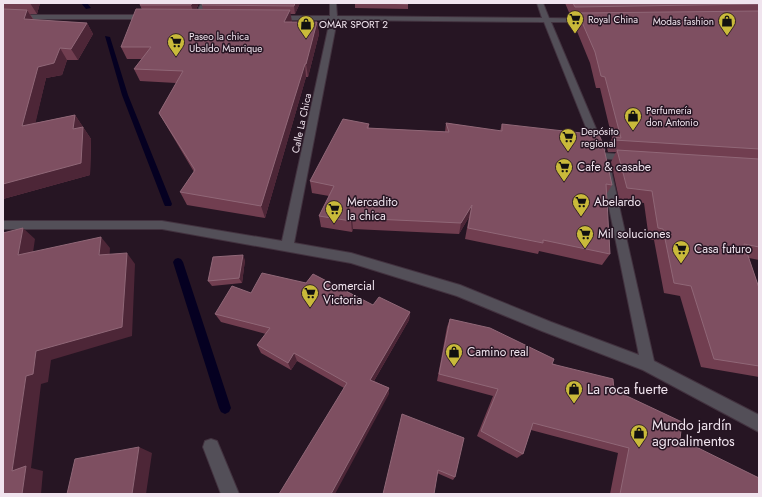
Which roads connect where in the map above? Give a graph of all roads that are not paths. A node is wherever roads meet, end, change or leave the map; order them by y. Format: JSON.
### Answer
{"nodes":[{"id":1,"x":204,"y":3,"type":"edge"},
{"id":2,"x":333,"y":3,"type":"edge"},
{"id":3,"x":540,"y":3,"type":"edge"},
{"id":4,"x":3,"y":17,"type":"edge"},
{"id":5,"x":159,"y":17,"type":"edge"},
{"id":6,"x":197,"y":17,"type":"edge"},
{"id":7,"x":266,"y":18,"type":"edge"},
{"id":8,"x":334,"y":18,"type":"junction"},
{"id":9,"x":602,"y":20,"type":"edge"},
{"id":10,"x":547,"y":21,"type":"junction"},
{"id":11,"x":603,"y":156,"type":"junction"},
{"id":12,"x":642,"y":159,"type":"edge"},
{"id":13,"x":3,"y":225,"type":"edge"},
{"id":14,"x":287,"y":247,"type":"junction"},
{"id":15,"x":648,"y":365,"type":"junction"},
{"id":16,"x":759,"y":424,"type":"edge"},
{"id":17,"x":211,"y":447,"type":"dead end"},
{"id":18,"x":230,"y":494,"type":"edge"}],
"edges":[{"from":1,"to":6,"type":"street"},
{"from":2,"to":8,"type":"street","name":"Calle La Chica"},
{"from":3,"to":10,"type":"street"},
{"from":4,"to":5,"type":"street"},
{"from":7,"to":8,"type":"street"},
{"from":8,"to":10,"type":"street"},
{"from":8,"to":14,"type":"street","name":"Calle La Chica"},
{"from":9,"to":10,"type":"street"},
{"from":10,"to":11,"type":"street"},
{"from":11,"to":12,"type":"street"},
{"from":11,"to":15,"type":"street"},
{"from":13,"to":14,"type":"street"},
{"from":14,"to":15,"type":"street"},
{"from":15,"to":16,"type":"street"},
{"from":17,"to":18,"type":"street"}]}
